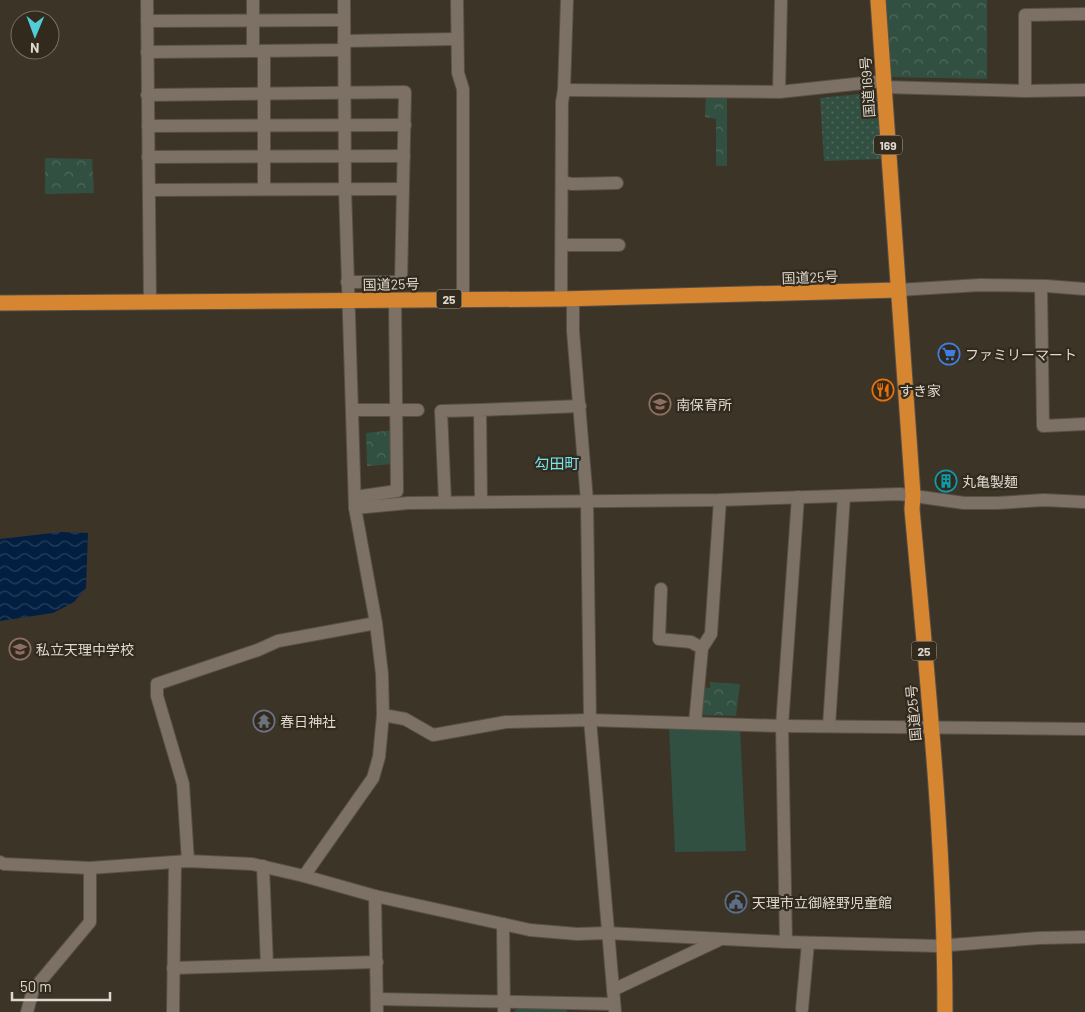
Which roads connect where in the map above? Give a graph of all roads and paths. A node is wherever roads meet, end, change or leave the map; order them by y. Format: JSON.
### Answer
{"nodes":[{"id":1,"x":147,"y":0,"type":"edge"},
{"id":2,"x":253,"y":0,"type":"edge"},
{"id":3,"x":344,"y":0,"type":"edge"},
{"id":4,"x":457,"y":0,"type":"edge"},
{"id":5,"x":567,"y":0,"type":"edge"},
{"id":6,"x":781,"y":0,"type":"edge"},
{"id":7,"x":878,"y":0,"type":"edge"},
{"id":8,"x":1085,"y":14,"type":"edge"},
{"id":9,"x":344,"y":20,"type":"junction"},
{"id":10,"x":147,"y":21,"type":"junction"},
{"id":11,"x":253,"y":21,"type":"junction"},
{"id":12,"x":457,"y":39,"type":"junction"},
{"id":13,"x":344,"y":46,"type":"junction"},
{"id":14,"x":258,"y":51,"type":"junction"},
{"id":15,"x":147,"y":52,"type":"junction"},
{"id":16,"x":883,"y":84,"type":"junction"},
{"id":17,"x":564,"y":90,"type":"junction"},
{"id":18,"x":1025,"y":90,"type":"junction"},
{"id":19,"x":1085,"y":90,"type":"edge"},
{"id":20,"x":779,"y":92,"type":"junction"},
{"id":21,"x":263,"y":93,"type":"junction"},
{"id":22,"x":344,"y":93,"type":"junction"},
{"id":23,"x":148,"y":95,"type":"junction"},
{"id":24,"x":404,"y":125,"type":"junction"},
{"id":25,"x":148,"y":126,"type":"junction"},
{"id":26,"x":264,"y":126,"type":"junction"},
{"id":27,"x":344,"y":126,"type":"junction"},
{"id":28,"x":264,"y":156,"type":"junction"},
{"id":29,"x":344,"y":156,"type":"junction"},
{"id":30,"x":404,"y":156,"type":"junction"},
{"id":31,"x":148,"y":157,"type":"junction"},
{"id":32,"x":562,"y":182,"type":"junction"},
{"id":33,"x":617,"y":183,"type":"dead end"},
{"id":34,"x":345,"y":188,"type":"junction"},
{"id":35,"x":264,"y":189,"type":"junction"},
{"id":36,"x":403,"y":189,"type":"junction"},
{"id":37,"x":149,"y":190,"type":"junction"},
{"id":38,"x":562,"y":245,"type":"junction"},
{"id":39,"x":619,"y":245,"type":"dead end"},
{"id":40,"x":347,"y":282,"type":"junction"},
{"id":41,"x":1041,"y":286,"type":"junction"},
{"id":42,"x":1085,"y":289,"type":"edge"},
{"id":43,"x":898,"y":290,"type":"junction"},
{"id":44,"x":463,"y":299,"type":"junction"},
{"id":45,"x":567,"y":299,"type":"junction"},
{"id":46,"x":395,"y":300,"type":"junction"},
{"id":47,"x":348,"y":301,"type":"junction"},
{"id":48,"x":0,"y":303,"type":"edge"},
{"id":49,"x":150,"y":303,"type":"junction"},
{"id":50,"x":580,"y":406,"type":"junction"},
{"id":51,"x":352,"y":410,"type":"junction"},
{"id":52,"x":396,"y":410,"type":"junction"},
{"id":53,"x":418,"y":410,"type":"dead end"},
{"id":54,"x":480,"y":410,"type":"junction"},
{"id":55,"x":1085,"y":424,"type":"edge"},
{"id":56,"x":913,"y":495,"type":"junction"},
{"id":57,"x":844,"y":496,"type":"junction"},
{"id":58,"x":798,"y":497,"type":"junction"},
{"id":59,"x":720,"y":500,"type":"junction"},
{"id":60,"x":481,"y":501,"type":"junction"},
{"id":61,"x":587,"y":501,"type":"junction"},
{"id":62,"x":355,"y":502,"type":"junction"},
{"id":63,"x":446,"y":502,"type":"junction"},
{"id":64,"x":1085,"y":502,"type":"edge"},
{"id":65,"x":661,"y":589,"type":"dead end"},
{"id":66,"x":376,"y":623,"type":"junction"},
{"id":67,"x":702,"y":648,"type":"junction"},
{"id":68,"x":383,"y":715,"type":"junction"},
{"id":69,"x":590,"y":720,"type":"junction"},
{"id":70,"x":695,"y":723,"type":"junction"},
{"id":71,"x":782,"y":726,"type":"junction"},
{"id":72,"x":829,"y":726,"type":"junction"},
{"id":73,"x":931,"y":728,"type":"junction"},
{"id":74,"x":1085,"y":729,"type":"edge"},
{"id":75,"x":0,"y":862,"type":"edge"},
{"id":76,"x":181,"y":862,"type":"junction"},
{"id":77,"x":264,"y":866,"type":"junction"},
{"id":78,"x":90,"y":868,"type":"junction"},
{"id":79,"x":304,"y":876,"type":"junction"},
{"id":80,"x":375,"y":896,"type":"junction"},
{"id":81,"x":503,"y":924,"type":"junction"},
{"id":82,"x":607,"y":933,"type":"junction"},
{"id":83,"x":1085,"y":937,"type":"edge"},
{"id":84,"x":721,"y":939,"type":"junction"},
{"id":85,"x":786,"y":942,"type":"junction"},
{"id":86,"x":808,"y":943,"type":"junction"},
{"id":87,"x":945,"y":945,"type":"junction"},
{"id":88,"x":377,"y":962,"type":"junction"},
{"id":89,"x":267,"y":965,"type":"junction"},
{"id":90,"x":173,"y":968,"type":"junction"},
{"id":91,"x":613,"y":990,"type":"junction"},
{"id":92,"x":377,"y":1006,"type":"edge"},
{"id":93,"x":504,"y":1007,"type":"edge"},
{"id":94,"x":614,"y":1008,"type":"edge"},
{"id":95,"x":802,"y":1009,"type":"dead end"},
{"id":96,"x":28,"y":1012,"type":"edge"},
{"id":97,"x":173,"y":1012,"type":"edge"},
{"id":98,"x":945,"y":1012,"type":"edge"}],
"edges":[{"from":1,"to":10,"type":"street"},
{"from":2,"to":11,"type":"street"},
{"from":3,"to":9,"type":"street"},
{"from":4,"to":12,"type":"street"},
{"from":5,"to":17,"type":"street"},
{"from":6,"to":20,"type":"street"},
{"from":7,"to":16,"type":"highway","name":"国道169号","number":"169"},
{"from":8,"to":18,"type":"street"},
{"from":9,"to":11,"type":"street"},
{"from":9,"to":13,"type":"street"},
{"from":10,"to":11,"type":"street"},
{"from":10,"to":15,"type":"street"},
{"from":11,"to":14,"type":"street"},
{"from":12,"to":13,"type":"street"},
{"from":12,"to":44,"type":"street"},
{"from":13,"to":14,"type":"street"},
{"from":13,"to":22,"type":"street"},
{"from":14,"to":15,"type":"street"},
{"from":14,"to":21,"type":"street"},
{"from":15,"to":23,"type":"street"},
{"from":16,"to":18,"type":"street"},
{"from":16,"to":20,"type":"street"},
{"from":16,"to":43,"type":"highway","name":"国道169号","number":"169"},
{"from":17,"to":20,"type":"street"},
{"from":17,"to":32,"type":"street"},
{"from":18,"to":19,"type":"street"},
{"from":21,"to":22,"type":"street"},
{"from":21,"to":23,"type":"street"},
{"from":21,"to":26,"type":"street"},
{"from":22,"to":24,"type":"street"},
{"from":22,"to":27,"type":"street"},
{"from":23,"to":25,"type":"street"},
{"from":24,"to":27,"type":"street"},
{"from":24,"to":30,"type":"street"},
{"from":25,"to":26,"type":"street"},
{"from":25,"to":31,"type":"street"},
{"from":26,"to":27,"type":"street"},
{"from":26,"to":28,"type":"street"},
{"from":27,"to":29,"type":"street"},
{"from":28,"to":29,"type":"street"},
{"from":28,"to":31,"type":"street"},
{"from":28,"to":35,"type":"street"},
{"from":29,"to":30,"type":"street"},
{"from":29,"to":34,"type":"street"},
{"from":30,"to":36,"type":"street"},
{"from":31,"to":37,"type":"street"},
{"from":32,"to":33,"type":"street"},
{"from":32,"to":38,"type":"street"},
{"from":34,"to":35,"type":"street"},
{"from":34,"to":36,"type":"street"},
{"from":34,"to":40,"type":"street"},
{"from":35,"to":37,"type":"street"},
{"from":36,"to":40,"type":"street"},
{"from":37,"to":49,"type":"street"},
{"from":38,"to":39,"type":"street"},
{"from":38,"to":45,"type":"street"},
{"from":40,"to":47,"type":"street"},
{"from":41,"to":42,"type":"street"},
{"from":41,"to":43,"type":"street"},
{"from":41,"to":55,"type":"street"},
{"from":43,"to":45,"type":"highway","name":"国道25号","number":"25"},
{"from":43,"to":56,"type":"highway","name":"国道25号","number":"25"},
{"from":44,"to":45,"type":"highway","name":"国道25号","number":"25"},
{"from":44,"to":46,"type":"highway","name":"国道25号","number":"25"},
{"from":45,"to":50,"type":"street"},
{"from":46,"to":47,"type":"highway","name":"国道25号","number":"25"},
{"from":46,"to":52,"type":"street"},
{"from":47,"to":49,"type":"highway","name":"国道25号","number":"25"},
{"from":47,"to":51,"type":"street"},
{"from":48,"to":49,"type":"highway","name":"国道25号","number":"25"},
{"from":50,"to":54,"type":"street"},
{"from":50,"to":61,"type":"street"},
{"from":51,"to":52,"type":"street"},
{"from":51,"to":62,"type":"street"},
{"from":52,"to":53,"type":"street"},
{"from":52,"to":62,"type":"street"},
{"from":54,"to":60,"type":"street"},
{"from":54,"to":63,"type":"street"},
{"from":56,"to":57,"type":"street"},
{"from":56,"to":64,"type":"street"},
{"from":56,"to":73,"type":"highway","name":"国道25号","number":"25"},
{"from":57,"to":58,"type":"street"},
{"from":57,"to":72,"type":"street"},
{"from":58,"to":59,"type":"street"},
{"from":58,"to":71,"type":"street"},
{"from":59,"to":61,"type":"street"},
{"from":59,"to":67,"type":"street"},
{"from":60,"to":61,"type":"street"},
{"from":60,"to":63,"type":"street"},
{"from":61,"to":69,"type":"street"},
{"from":62,"to":63,"type":"street"},
{"from":62,"to":66,"type":"street"},
{"from":65,"to":67,"type":"street"},
{"from":66,"to":68,"type":"street"},
{"from":66,"to":76,"type":"street"},
{"from":67,"to":70,"type":"street"},
{"from":68,"to":69,"type":"street"},
{"from":68,"to":79,"type":"street"},
{"from":69,"to":70,"type":"street"},
{"from":69,"to":82,"type":"street"},
{"from":70,"to":71,"type":"street"},
{"from":71,"to":72,"type":"street"},
{"from":71,"to":85,"type":"street"},
{"from":72,"to":73,"type":"street"},
{"from":73,"to":74,"type":"street"},
{"from":73,"to":87,"type":"highway","name":"国道25号","number":"25"},
{"from":75,"to":78,"type":"street"},
{"from":76,"to":77,"type":"street"},
{"from":76,"to":78,"type":"street"},
{"from":76,"to":90,"type":"street"},
{"from":77,"to":79,"type":"street"},
{"from":77,"to":89,"type":"street"},
{"from":78,"to":96,"type":"street"},
{"from":79,"to":80,"type":"street"},
{"from":80,"to":81,"type":"street"},
{"from":80,"to":88,"type":"street"},
{"from":81,"to":82,"type":"street"},
{"from":81,"to":93,"type":"street"},
{"from":82,"to":84,"type":"street"},
{"from":82,"to":91,"type":"street"},
{"from":83,"to":87,"type":"street"},
{"from":84,"to":85,"type":"street"},
{"from":84,"to":91,"type":"street"},
{"from":85,"to":86,"type":"street"},
{"from":86,"to":87,"type":"street"},
{"from":86,"to":95,"type":"street"},
{"from":87,"to":98,"type":"highway","name":"国道25号","number":"25"},
{"from":88,"to":89,"type":"street"},
{"from":88,"to":92,"type":"street"},
{"from":89,"to":90,"type":"street"},
{"from":90,"to":97,"type":"street"},
{"from":91,"to":94,"type":"street"},
{"from":92,"to":93,"type":"street"},
{"from":93,"to":94,"type":"street"}]}
